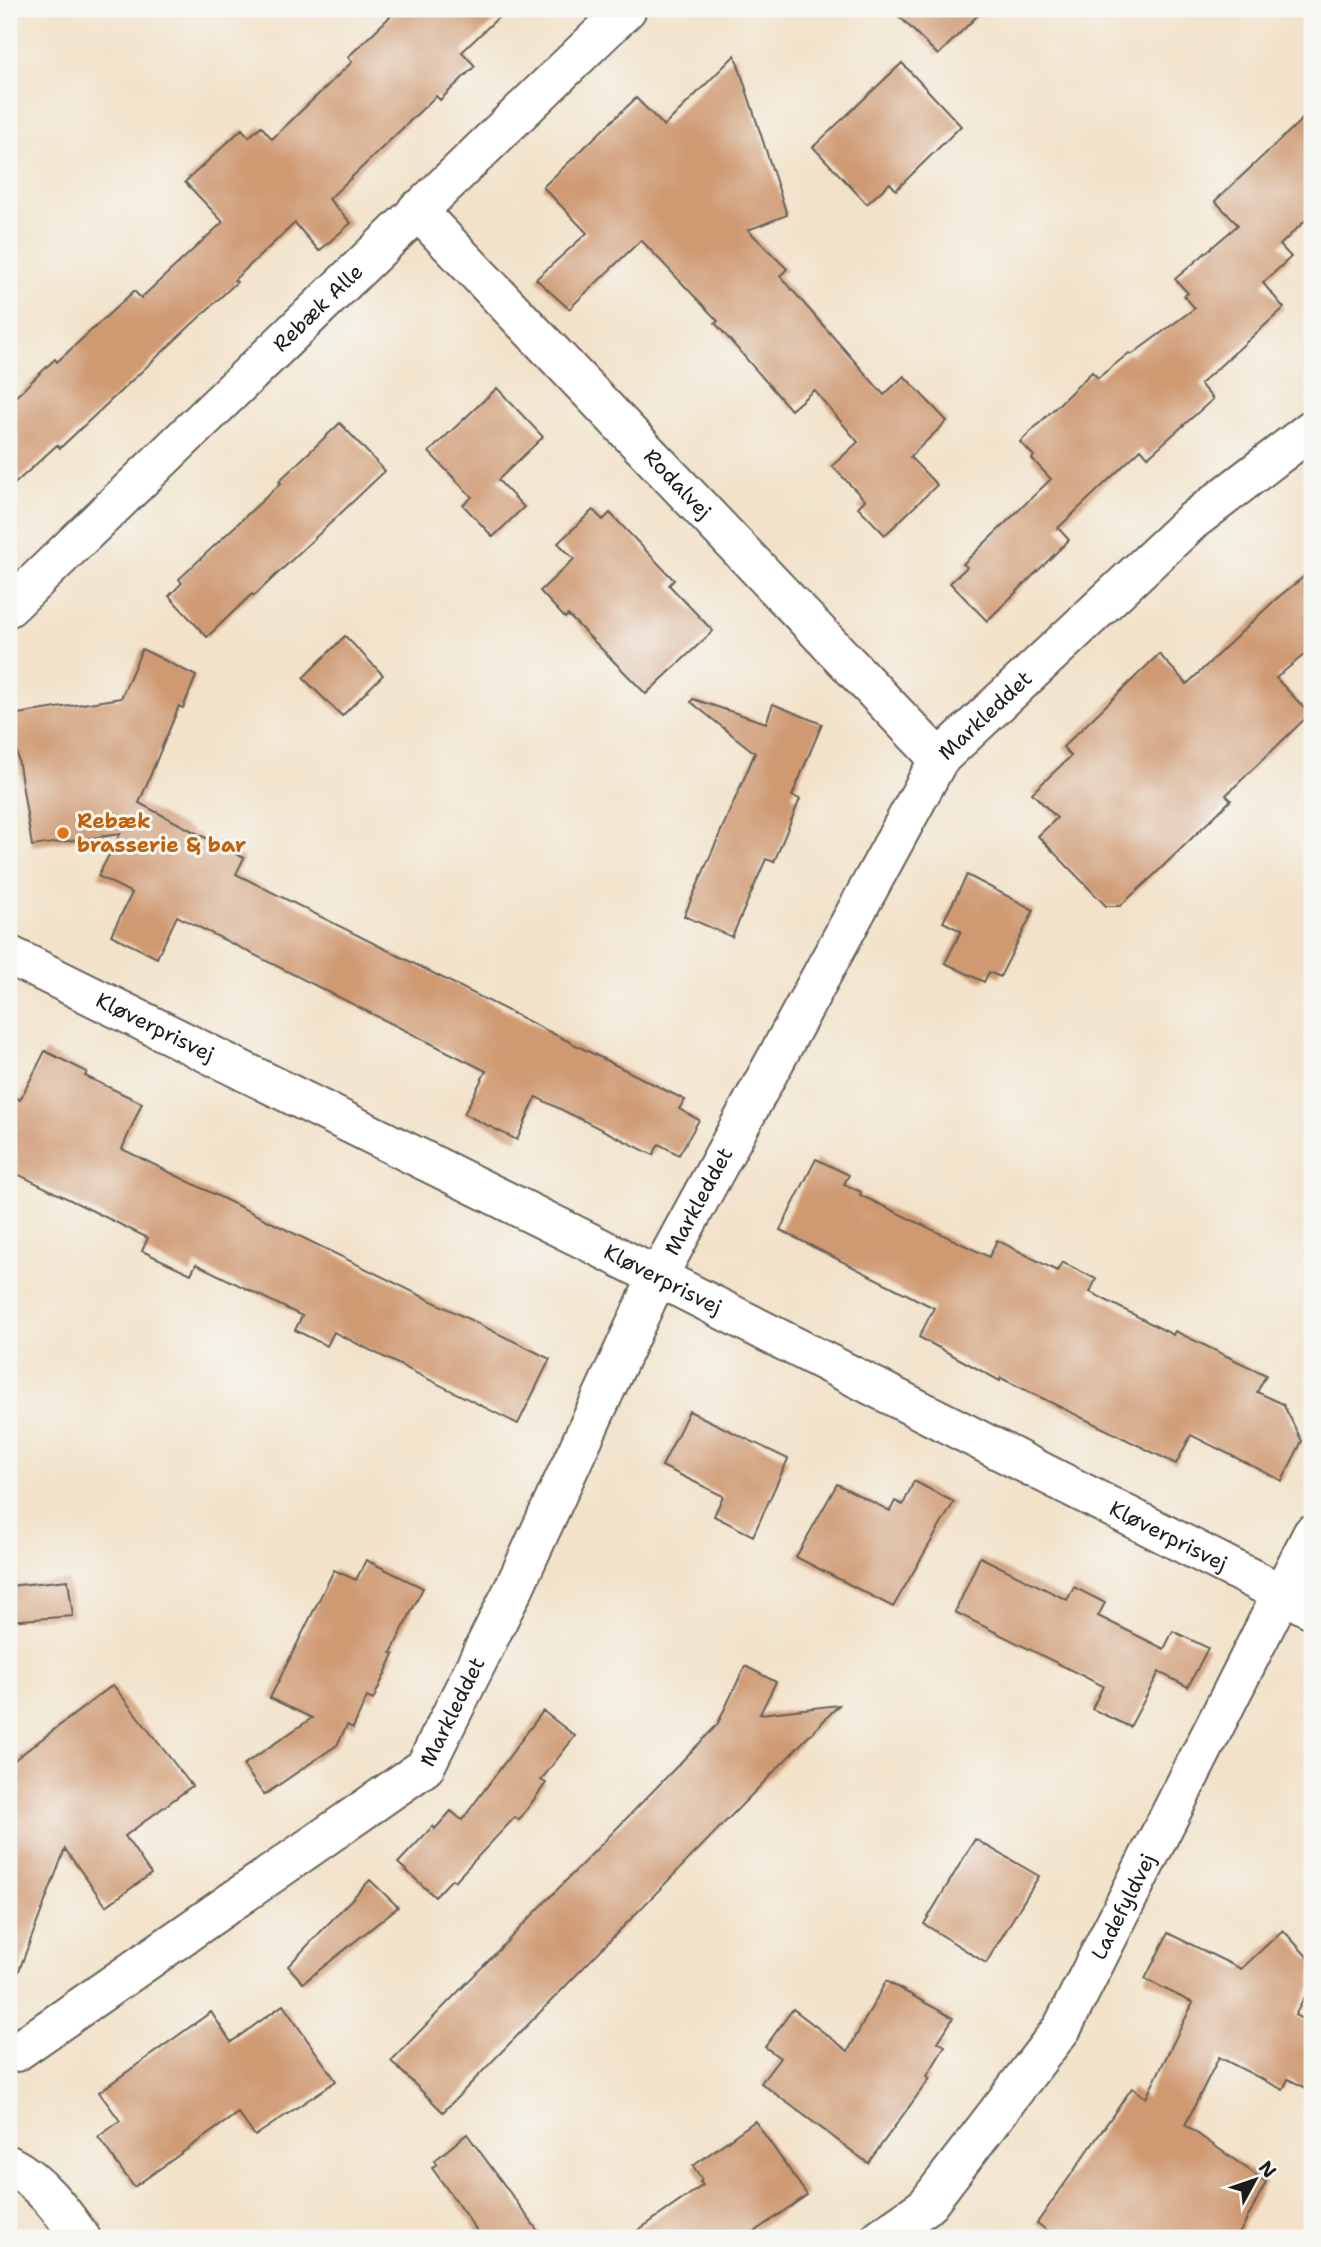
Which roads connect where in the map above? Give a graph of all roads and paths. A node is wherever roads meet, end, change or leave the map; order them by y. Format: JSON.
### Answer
{"nodes":[{"id":1,"x":627,"y":9,"type":"edge"},
{"id":2,"x":417,"y":210,"type":"junction"},
{"id":3,"x":1312,"y":429,"type":"edge"},
{"id":4,"x":9,"y":607,"type":"edge"},
{"id":5,"x":939,"y":759,"type":"junction"},
{"id":6,"x":9,"y":955,"type":"edge"},
{"id":7,"x":657,"y":1278,"type":"junction"},
{"id":8,"x":1312,"y":1534,"type":"edge"},
{"id":9,"x":1298,"y":1602,"type":"edge"},
{"id":10,"x":16,"y":2052,"type":"dead end"},
{"id":11,"x":9,"y":2165,"type":"edge"},
{"id":12,"x":81,"y":2238,"type":"edge"},
{"id":13,"x":880,"y":2238,"type":"edge"}],
"edges":[{"from":1,"to":2,"type":"street","name":"Rebæk Alle"},
{"from":2,"to":4,"type":"street","name":"Rebæk Alle"},
{"from":2,"to":5,"type":"street","name":"Rodalvej"},
{"from":3,"to":5,"type":"street","name":"Markleddet"},
{"from":5,"to":7,"type":"street","name":"Markleddet"},
{"from":6,"to":7,"type":"street","name":"Kløverprisvej"},
{"from":7,"to":9,"type":"street","name":"Kløverprisvej"},
{"from":7,"to":10,"type":"street","name":"Markleddet"},
{"from":8,"to":9,"type":"street","name":"Ladefyldvej"},
{"from":9,"to":13,"type":"street","name":"Ladefyldvej"},
{"from":11,"to":12,"type":"street"}]}
